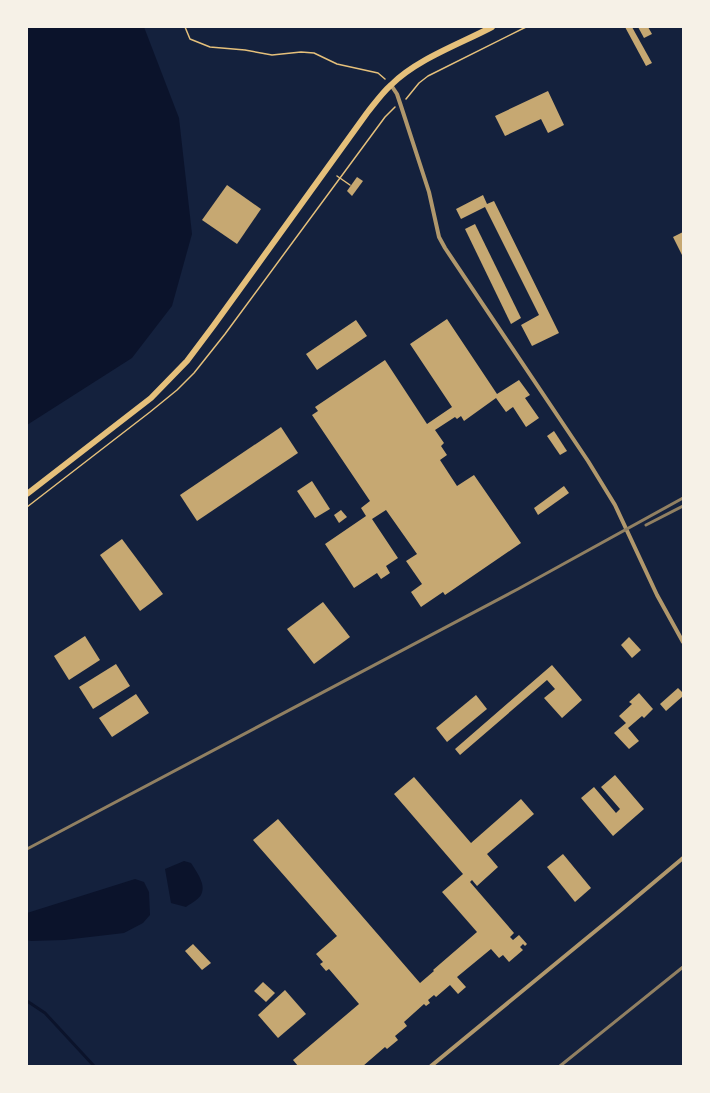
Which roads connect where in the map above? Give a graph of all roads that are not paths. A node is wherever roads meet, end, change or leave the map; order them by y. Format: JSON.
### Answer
{"nodes":[{"id":1,"x":492,"y":27,"type":"edge"},
{"id":2,"x":391,"y":85,"type":"junction"},
{"id":3,"x":27,"y":494,"type":"edge"},
{"id":4,"x":683,"y":642,"type":"edge"},
{"id":5,"x":683,"y":858,"type":"edge"},
{"id":6,"x":431,"y":1066,"type":"edge"}],
"edges":[{"from":1,"to":2,"type":"main road"},
{"from":2,"to":3,"type":"main road"},
{"from":2,"to":4,"type":"street"},
{"from":5,"to":6,"type":"street"}]}
